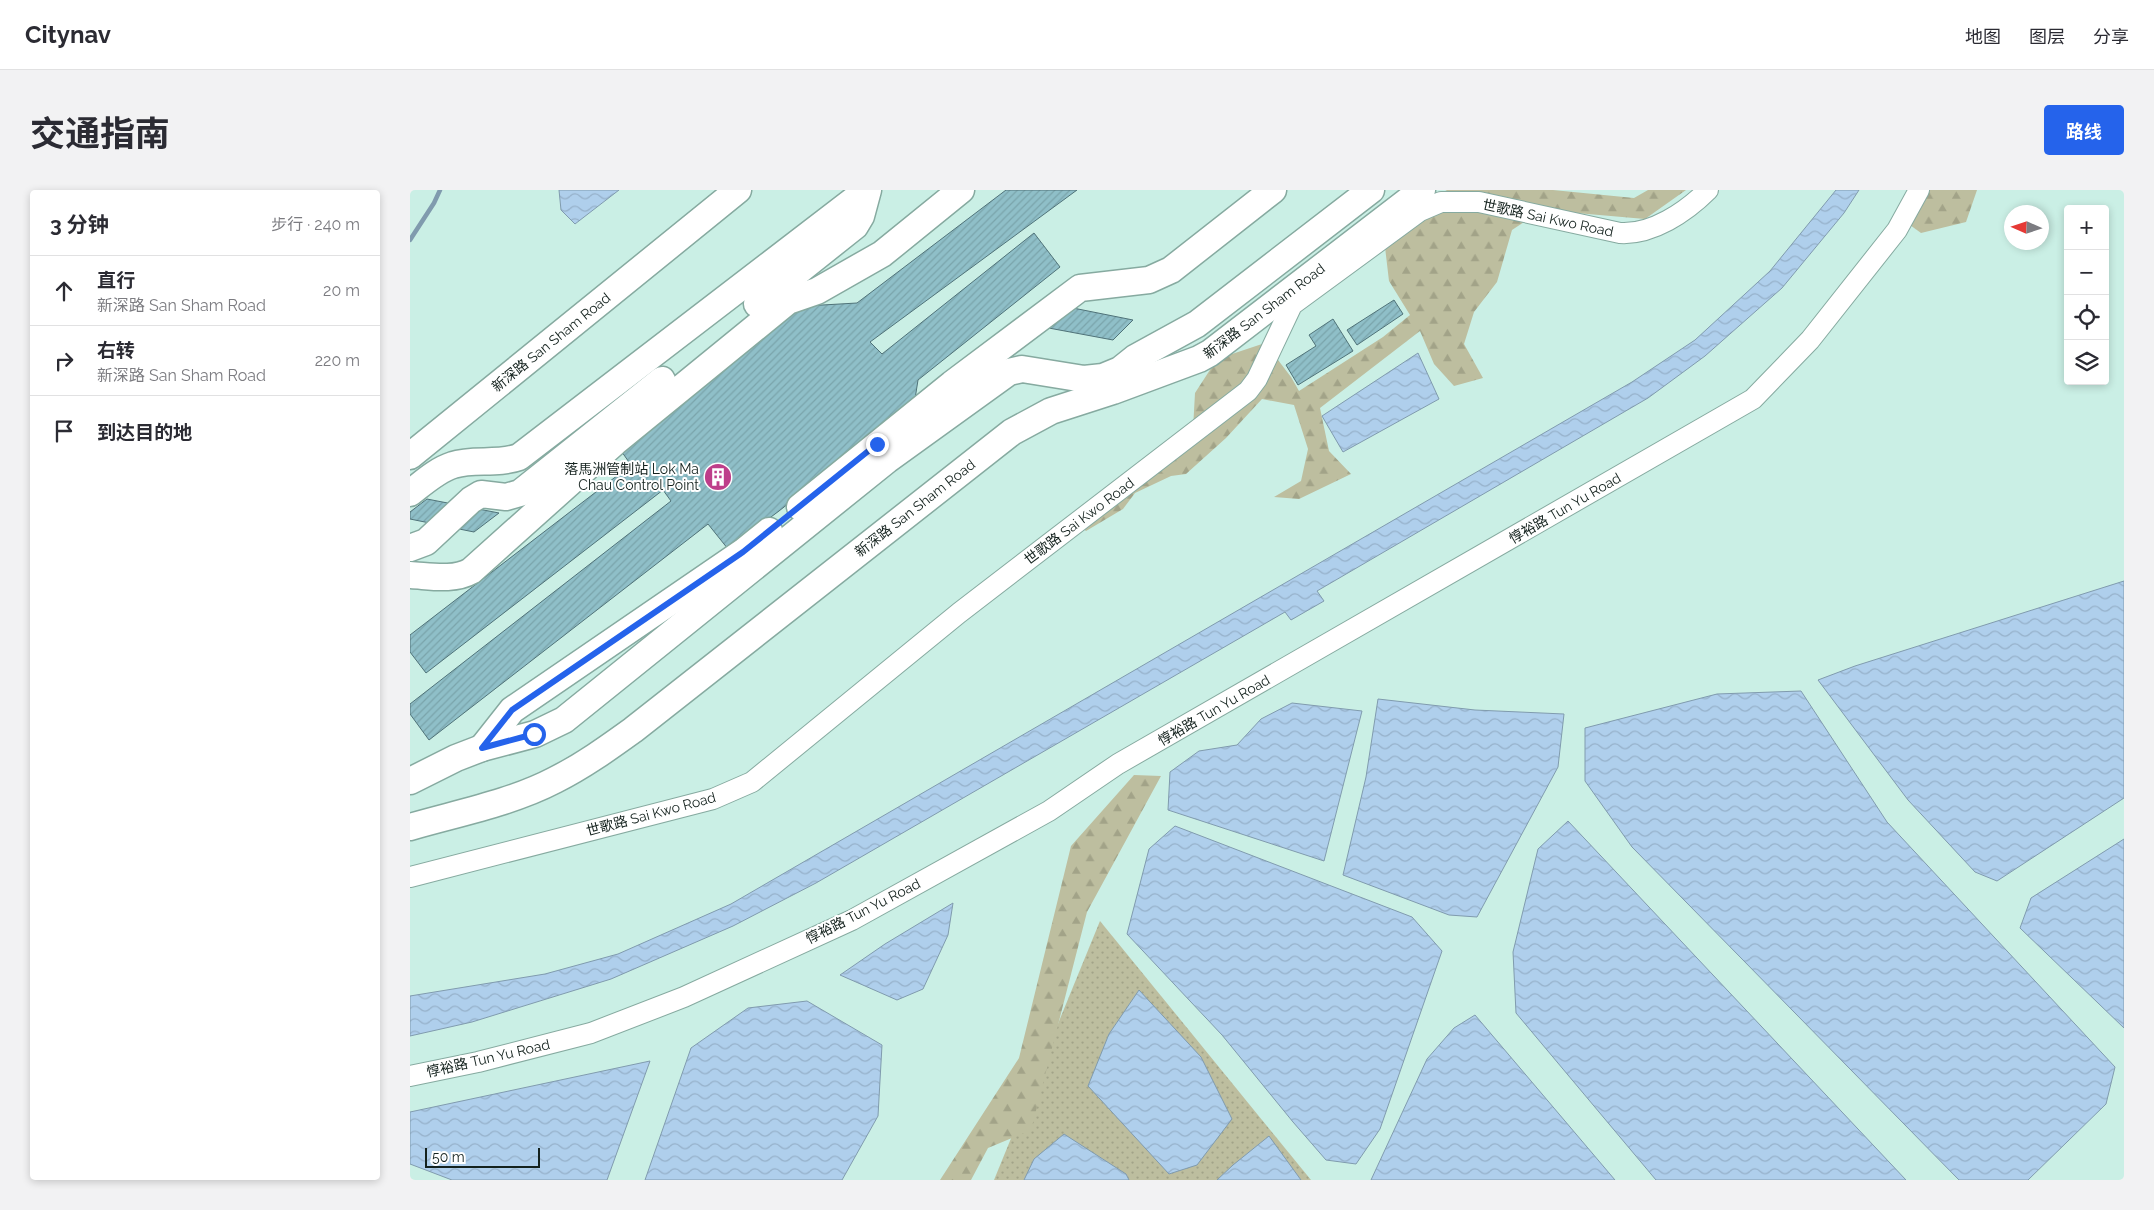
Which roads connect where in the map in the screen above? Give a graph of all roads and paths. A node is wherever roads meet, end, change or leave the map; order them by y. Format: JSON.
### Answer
{"nodes":[{"id":1,"x":738,"y":190,"type":"edge"},
{"id":2,"x":867,"y":190,"type":"edge"},
{"id":3,"x":961,"y":190,"type":"edge"},
{"id":4,"x":1273,"y":190,"type":"edge"},
{"id":5,"x":1370,"y":190,"type":"edge"},
{"id":6,"x":1422,"y":190,"type":"edge"},
{"id":7,"x":1708,"y":190,"type":"edge"},
{"id":8,"x":1919,"y":190,"type":"edge"},
{"id":9,"x":410,"y":456,"type":"edge"},
{"id":10,"x":410,"y":493,"type":"edge"},
{"id":11,"x":410,"y":548,"type":"edge"},
{"id":12,"x":410,"y":574,"type":"edge"},
{"id":13,"x":482,"y":748,"type":"junction"},
{"id":14,"x":410,"y":781,"type":"edge"},
{"id":15,"x":410,"y":827,"type":"edge"},
{"id":16,"x":410,"y":877,"type":"edge"},
{"id":17,"x":410,"y":1076,"type":"edge"}],
"edges":[{"from":1,"to":9,"type":"main road","name":"新深路 San Sham Road"},
{"from":2,"to":10,"type":"main road"},
{"from":2,"to":11,"type":"main road"},
{"from":3,"to":12,"type":"main road"},
{"from":4,"to":13,"type":"main road"},
{"from":5,"to":13,"type":"main road"},
{"from":6,"to":15,"type":"main road","name":"新深路 San Sham Road"},
{"from":7,"to":16,"type":"street","name":"世歌路 Sai Kwo Road"},
{"from":8,"to":17,"type":"street","name":"惇裕路 Tun Yu Road"},
{"from":13,"to":14,"type":"main road"}]}
